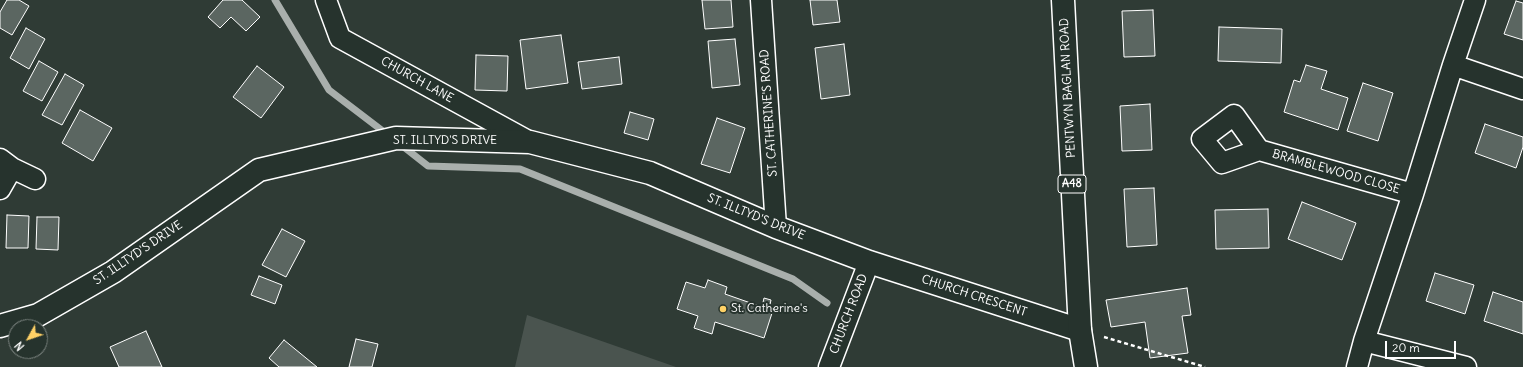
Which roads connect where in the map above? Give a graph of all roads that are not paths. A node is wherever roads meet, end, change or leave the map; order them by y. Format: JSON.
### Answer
{"nodes":[{"id":1,"x":326,"y":0,"type":"edge"},
{"id":2,"x":761,"y":0,"type":"edge"},
{"id":3,"x":1063,"y":0,"type":"edge"},
{"id":4,"x":1475,"y":0,"type":"edge"},
{"id":5,"x":1453,"y":65,"type":"junction"},
{"id":6,"x":1523,"y":89,"type":"edge"},
{"id":7,"x":530,"y":142,"type":"junction"},
{"id":8,"x":1258,"y":150,"type":"dead end"},
{"id":9,"x":6,"y":163,"type":"edge"},
{"id":10,"x":35,"y":179,"type":"dead end"},
{"id":11,"x":0,"y":189,"type":"edge"},
{"id":12,"x":1413,"y":194,"type":"junction"},
{"id":13,"x":776,"y":227,"type":"junction"},
{"id":14,"x":869,"y":262,"type":"junction"},
{"id":15,"x":0,"y":326,"type":"edge"},
{"id":16,"x":1080,"y":330,"type":"junction"},
{"id":17,"x":1364,"y":341,"type":"junction"},
{"id":18,"x":829,"y":367,"type":"edge"},
{"id":19,"x":1086,"y":367,"type":"edge"},
{"id":20,"x":1357,"y":367,"type":"edge"},
{"id":21,"x":1466,"y":367,"type":"edge"}],
"edges":[{"from":1,"to":7,"type":"street","name":"CHURCH LANE"},
{"from":2,"to":13,"type":"street","name":"ST. CATHERINE'S ROAD"},
{"from":3,"to":16,"type":"street","name":"PENTWYN BAGLAN ROAD","number":"A48"},
{"from":4,"to":5,"type":"street"},
{"from":5,"to":6,"type":"street"},
{"from":5,"to":12,"type":"street"},
{"from":7,"to":13,"type":"street","name":"ST. ILLTYD'S DRIVE"},
{"from":7,"to":15,"type":"street","name":"ST. ILLTYD'S DRIVE"},
{"from":8,"to":12,"type":"street","name":"BRAMBLEWOOD CLOSE"},
{"from":9,"to":10,"type":"street"},
{"from":9,"to":11,"type":"street"},
{"from":12,"to":17,"type":"street"},
{"from":13,"to":14,"type":"street","name":"ST. ILLTYD'S DRIVE"},
{"from":14,"to":16,"type":"street","name":"CHURCH CRESCENT"},
{"from":14,"to":18,"type":"street","name":"CHURCH ROAD"},
{"from":16,"to":19,"type":"street","name":"PENTWYN BAGLAN ROAD","number":"A48"},
{"from":17,"to":20,"type":"street"},
{"from":17,"to":21,"type":"street"}]}
